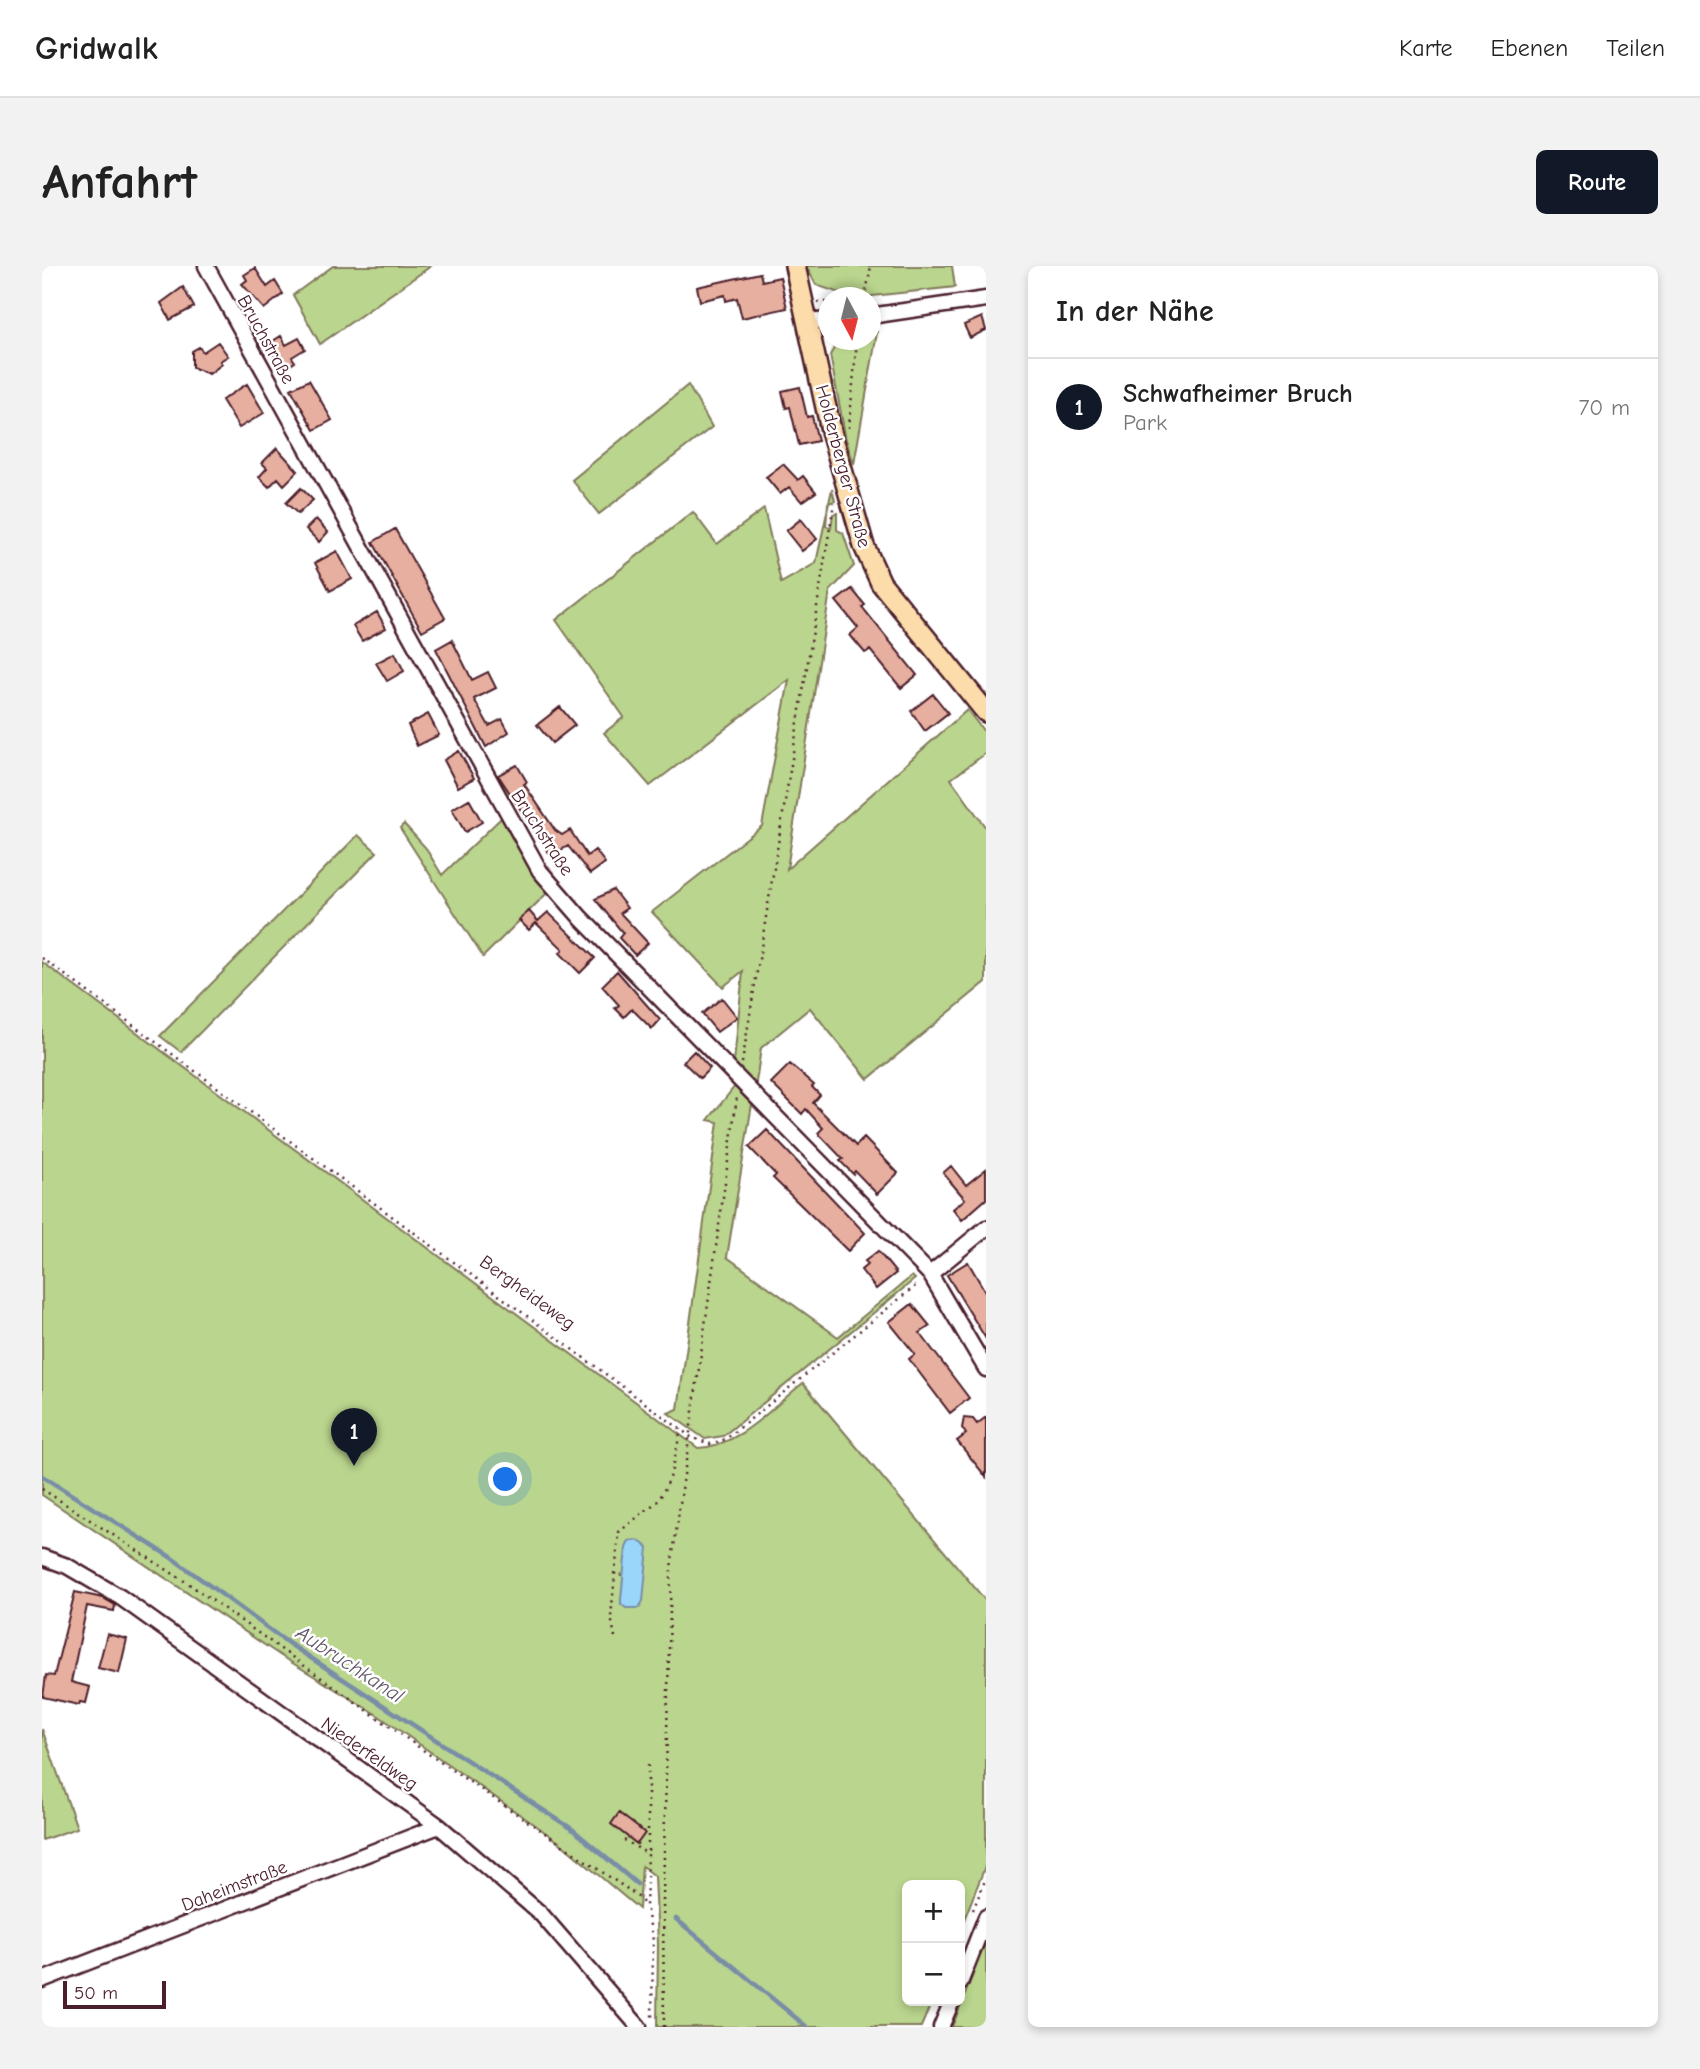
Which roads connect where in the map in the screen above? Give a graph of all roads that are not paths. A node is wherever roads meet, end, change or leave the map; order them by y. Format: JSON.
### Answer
{"nodes":[{"id":1,"x":206,"y":266,"type":"edge"},
{"id":2,"x":795,"y":266,"type":"edge"},
{"id":3,"x":986,"y":299,"type":"edge"},
{"id":4,"x":881,"y":314,"type":"edge"},
{"id":5,"x":818,"y":321,"type":"edge"},
{"id":6,"x":808,"y":322,"type":"junction"},
{"id":7,"x":986,"y":712,"type":"edge"},
{"id":8,"x":986,"y":1228,"type":"edge"},
{"id":9,"x":930,"y":1274,"type":"junction"},
{"id":10,"x":986,"y":1369,"type":"edge"},
{"id":11,"x":42,"y":1557,"type":"edge"},
{"id":12,"x":439,"y":1826,"type":"junction"},
{"id":13,"x":986,"y":1917,"type":"edge"},
{"id":14,"x":965,"y":1970,"type":"edge"},
{"id":15,"x":42,"y":1980,"type":"edge"},
{"id":16,"x":950,"y":2006,"type":"edge"},
{"id":17,"x":639,"y":2027,"type":"edge"},
{"id":18,"x":941,"y":2027,"type":"edge"}],
"edges":[{"from":1,"to":9,"type":"street","name":"Bruchstraße"},
{"from":2,"to":6,"type":"main road","name":"Holderberger Straße"},
{"from":3,"to":4,"type":"street"},
{"from":5,"to":6,"type":"street"},
{"from":6,"to":7,"type":"main road","name":"Holderberger Straße"},
{"from":8,"to":9,"type":"street"},
{"from":9,"to":10,"type":"street","name":"Bruchstraße"},
{"from":11,"to":12,"type":"street","name":"Niederfeldweg"},
{"from":12,"to":15,"type":"street","name":"Daheimstraße"},
{"from":12,"to":17,"type":"street","name":"Niederfeldweg"},
{"from":13,"to":14,"type":"street"},
{"from":16,"to":18,"type":"street"}]}
